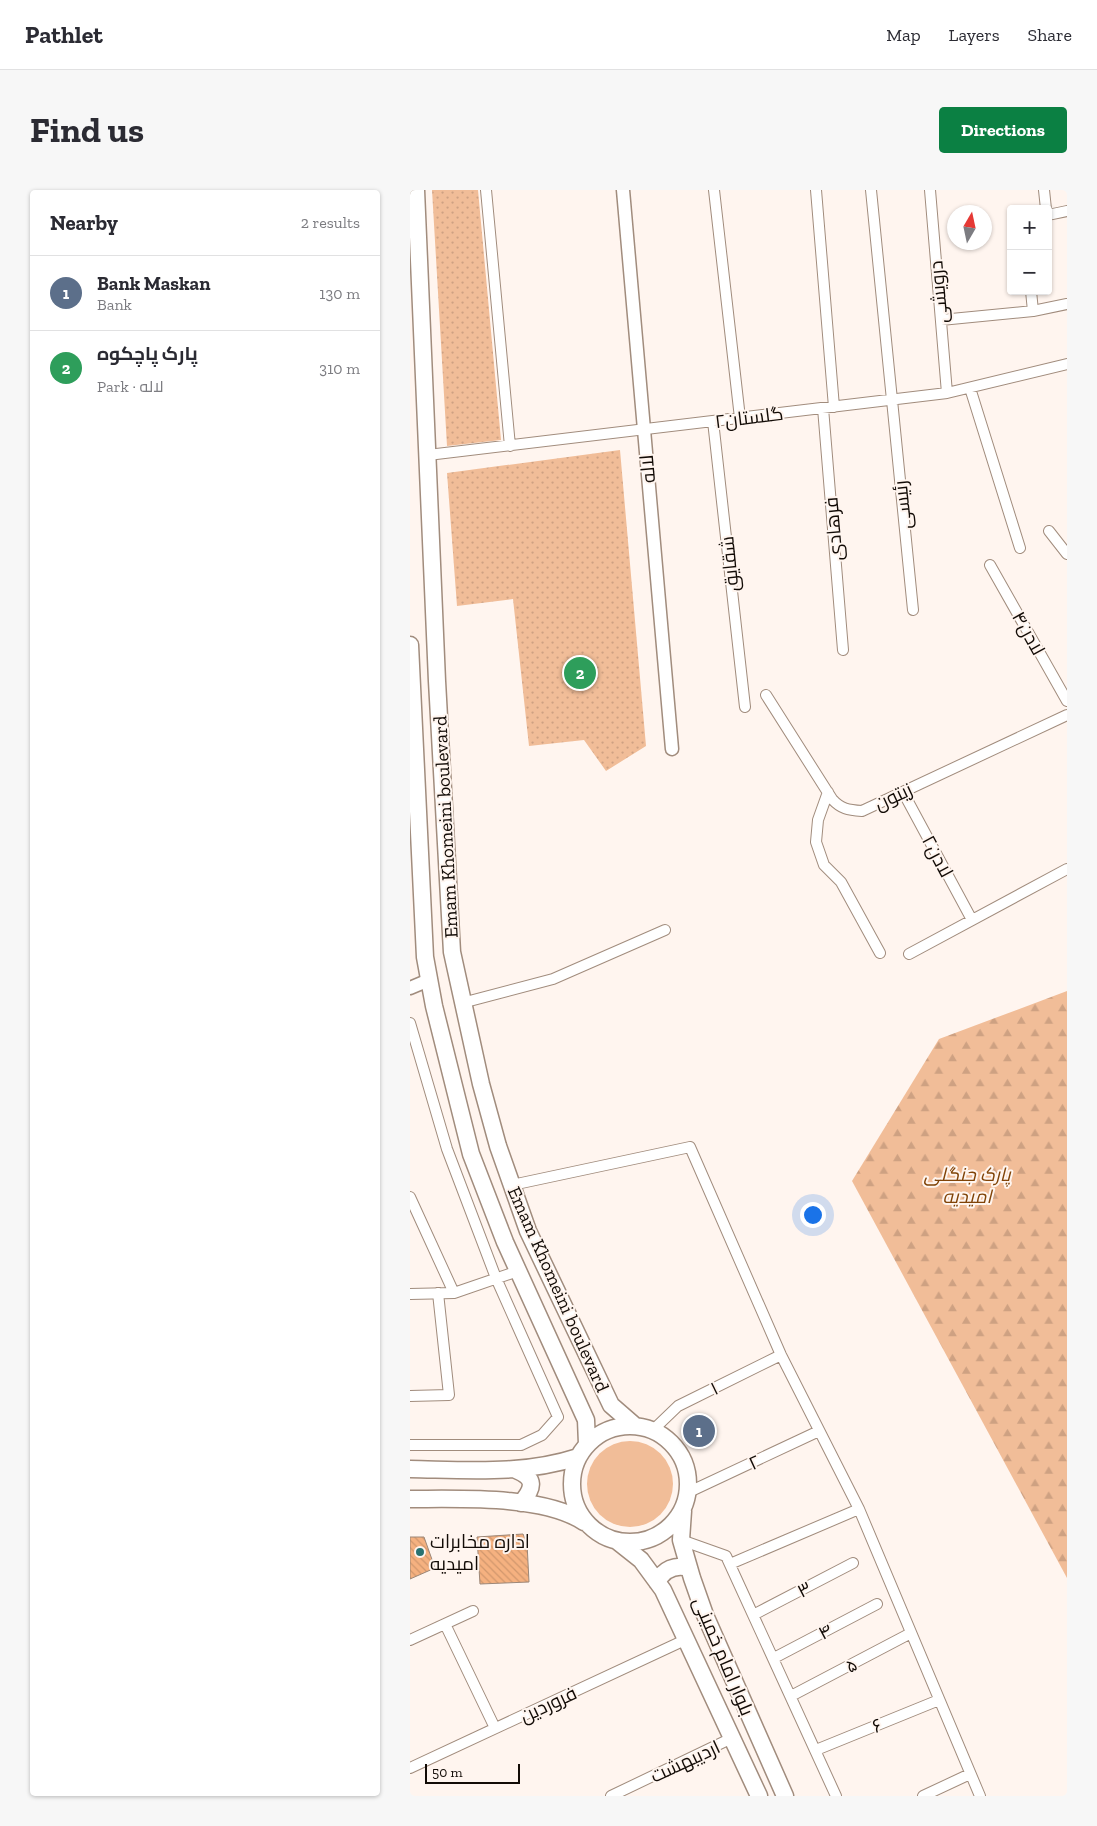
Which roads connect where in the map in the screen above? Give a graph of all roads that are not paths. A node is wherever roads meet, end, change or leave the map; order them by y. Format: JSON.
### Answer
{"nodes":[{"id":1,"x":416,"y":190,"type":"edge"},
{"id":2,"x":486,"y":190,"type":"edge"},
{"id":3,"x":623,"y":190,"type":"edge"},
{"id":4,"x":714,"y":190,"type":"edge"},
{"id":5,"x":816,"y":190,"type":"edge"},
{"id":6,"x":871,"y":190,"type":"edge"},
{"id":7,"x":930,"y":190,"type":"edge"},
{"id":8,"x":1044,"y":190,"type":"edge"},
{"id":9,"x":1046,"y":205,"type":"edge"},
{"id":10,"x":1067,"y":211,"type":"edge"},
{"id":11,"x":1052,"y":214,"type":"edge"},
{"id":12,"x":414,"y":231,"type":"edge"},
{"id":13,"x":415,"y":280,"type":"edge"},
{"id":14,"x":1031,"y":295,"type":"edge"},
{"id":15,"x":1067,"y":304,"type":"edge"},
{"id":16,"x":1033,"y":311,"type":"junction"},
{"id":17,"x":941,"y":320,"type":"junction"},
{"id":18,"x":1067,"y":364,"type":"edge"},
{"id":19,"x":970,"y":388,"type":"junction"},
{"id":20,"x":947,"y":393,"type":"junction"},
{"id":21,"x":890,"y":400,"type":"junction"},
{"id":22,"x":834,"y":407,"type":"junction"},
{"id":23,"x":823,"y":408,"type":"junction"},
{"id":24,"x":740,"y":418,"type":"junction"},
{"id":25,"x":713,"y":421,"type":"junction"},
{"id":26,"x":644,"y":430,"type":"junction"},
{"id":27,"x":510,"y":446,"type":"junction"},
{"id":28,"x":428,"y":455,"type":"junction"},
{"id":29,"x":1049,"y":531,"type":"dead end"},
{"id":30,"x":1020,"y":548,"type":"dead end"},
{"id":31,"x":1067,"y":554,"type":"edge"},
{"id":32,"x":990,"y":565,"type":"dead end"},
{"id":33,"x":913,"y":610,"type":"dead end"},
{"id":34,"x":410,"y":646,"type":"edge"},
{"id":35,"x":843,"y":650,"type":"dead end"},
{"id":36,"x":766,"y":695,"type":"dead end"},
{"id":37,"x":1067,"y":701,"type":"edge"},
{"id":38,"x":745,"y":707,"type":"dead end"},
{"id":39,"x":1067,"y":715,"type":"edge"},
{"id":40,"x":440,"y":745,"type":"junction"},
{"id":41,"x":412,"y":746,"type":"edge"},
{"id":42,"x":672,"y":749,"type":"dead end"},
{"id":43,"x":828,"y":792,"type":"junction"},
{"id":44,"x":903,"y":792,"type":"junction"},
{"id":45,"x":1067,"y":869,"type":"edge"},
{"id":46,"x":972,"y":920,"type":"junction"},
{"id":47,"x":665,"y":930,"type":"dead end"},
{"id":48,"x":880,"y":953,"type":"dead end"},
{"id":49,"x":909,"y":954,"type":"dead end"},
{"id":50,"x":429,"y":980,"type":"junction"},
{"id":51,"x":410,"y":988,"type":"edge"},
{"id":52,"x":462,"y":1003,"type":"junction"},
{"id":53,"x":410,"y":1023,"type":"edge"},
{"id":54,"x":512,"y":1185,"type":"junction"},
{"id":55,"x":410,"y":1197,"type":"edge"},
{"id":56,"x":518,"y":1271,"type":"junction"},
{"id":57,"x":496,"y":1278,"type":"junction"},
{"id":58,"x":438,"y":1293,"type":"junction"},
{"id":59,"x":454,"y":1293,"type":"junction"},
{"id":60,"x":410,"y":1294,"type":"edge"},
{"id":61,"x":781,"y":1355,"type":"junction"},
{"id":62,"x":595,"y":1374,"type":"junction"},
{"id":63,"x":570,"y":1385,"type":"junction"},
{"id":64,"x":410,"y":1396,"type":"edge"},
{"id":65,"x":634,"y":1425,"type":"junction"},
{"id":66,"x":653,"y":1430,"type":"junction"},
{"id":67,"x":819,"y":1431,"type":"junction"},
{"id":68,"x":410,"y":1445,"type":"edge"},
{"id":69,"x":582,"y":1451,"type":"junction"},
{"id":70,"x":410,"y":1469,"type":"edge"},
{"id":71,"x":516,"y":1470,"type":"junction"},
{"id":72,"x":689,"y":1492,"type":"junction"},
{"id":73,"x":410,"y":1499,"type":"edge"},
{"id":74,"x":521,"y":1503,"type":"junction"},
{"id":75,"x":859,"y":1509,"type":"junction"},
{"id":76,"x":683,"y":1511,"type":"junction"},
{"id":77,"x":588,"y":1525,"type":"junction"},
{"id":78,"x":681,"y":1540,"type":"junction"},
{"id":79,"x":616,"y":1541,"type":"junction"},
{"id":80,"x":730,"y":1564,"type":"junction"},
{"id":81,"x":853,"y":1564,"type":"dead end"},
{"id":82,"x":689,"y":1568,"type":"junction"},
{"id":83,"x":658,"y":1582,"type":"junction"},
{"id":84,"x":876,"y":1604,"type":"dead end"},
{"id":85,"x":473,"y":1611,"type":"dead end"},
{"id":86,"x":755,"y":1614,"type":"junction"},
{"id":87,"x":445,"y":1624,"type":"junction"},
{"id":88,"x":911,"y":1633,"type":"junction"},
{"id":89,"x":687,"y":1639,"type":"junction"},
{"id":90,"x":410,"y":1640,"type":"edge"},
{"id":91,"x":774,"y":1658,"type":"junction"},
{"id":92,"x":791,"y":1696,"type":"junction"},
{"id":93,"x":939,"y":1700,"type":"junction"},
{"id":94,"x":496,"y":1728,"type":"junction"},
{"id":95,"x":732,"y":1738,"type":"junction"},
{"id":96,"x":816,"y":1750,"type":"junction"},
{"id":97,"x":410,"y":1768,"type":"edge"},
{"id":98,"x":970,"y":1774,"type":"junction"},
{"id":99,"x":610,"y":1796,"type":"edge"},
{"id":100,"x":759,"y":1796,"type":"edge"},
{"id":101,"x":785,"y":1796,"type":"edge"},
{"id":102,"x":836,"y":1796,"type":"edge"},
{"id":103,"x":923,"y":1796,"type":"edge"},
{"id":104,"x":980,"y":1796,"type":"edge"}],
"edges":[{"from":1,"to":12,"type":"main road","name":"Emam Khomeini boulevard"},
{"from":2,"to":27,"type":"street"},
{"from":3,"to":26,"type":"street","name":"لاله"},
{"from":4,"to":24,"type":"street"},
{"from":5,"to":22,"type":"street"},
{"from":6,"to":21,"type":"street","name":"رئیسی"},
{"from":7,"to":17,"type":"street","name":"درویشی"},
{"from":8,"to":9,"type":"street"},
{"from":10,"to":11,"type":"street"},
{"from":12,"to":13,"type":"main road","name":"Emam Khomeini boulevard"},
{"from":13,"to":28,"type":"main road","name":"Emam Khomeini boulevard"},
{"from":14,"to":16,"type":"street"},
{"from":15,"to":16,"type":"street"},
{"from":16,"to":17,"type":"street"},
{"from":17,"to":20,"type":"street","name":"درویشی"},
{"from":18,"to":19,"type":"street","name":"گلستان۲"},
{"from":19,"to":20,"type":"street","name":"گلستان۲"},
{"from":19,"to":30,"type":"street"},
{"from":20,"to":21,"type":"street","name":"گلستان۲"},
{"from":21,"to":22,"type":"street","name":"گلستان۲"},
{"from":21,"to":33,"type":"street","name":"رئیسی"},
{"from":22,"to":23,"type":"street","name":"گلستان۲"},
{"from":23,"to":24,"type":"street","name":"گلستان۲"},
{"from":23,"to":35,"type":"street","name":"فرهادی"},
{"from":24,"to":25,"type":"street","name":"گلستان۲"},
{"from":25,"to":26,"type":"street","name":"گلستان۲"},
{"from":25,"to":38,"type":"street","name":"شقایق"},
{"from":26,"to":27,"type":"street","name":"گلستان۲"},
{"from":26,"to":42,"type":"street","name":"لاله"},
{"from":27,"to":28,"type":"street","name":"گلستان۲"},
{"from":28,"to":40,"type":"main road","name":"Emam Khomeini boulevard"},
{"from":29,"to":31,"type":"street"},
{"from":32,"to":37,"type":"street","name":"لادن۴"},
{"from":34,"to":41,"type":"main road","name":"Emam Khomeini boulevard"},
{"from":36,"to":43,"type":"street","name":"زیتون"},
{"from":39,"to":44,"type":"street","name":"زیتون"},
{"from":40,"to":41,"type":"main road"},
{"from":40,"to":52,"type":"main road","name":"Emam Khomeini boulevard"},
{"from":41,"to":50,"type":"main road","name":"Emam Khomeini boulevard"},
{"from":43,"to":44,"type":"street","name":"زیتون"},
{"from":43,"to":48,"type":"street"},
{"from":44,"to":46,"type":"street","name":"لادن۲"},
{"from":45,"to":46,"type":"street"},
{"from":46,"to":49,"type":"street"},
{"from":47,"to":52,"type":"street"},
{"from":50,"to":51,"type":"street"},
{"from":50,"to":56,"type":"main road","name":"Emam Khomeini boulevard"},
{"from":52,"to":54,"type":"main road","name":"Emam Khomeini boulevard"},
{"from":53,"to":57,"type":"street"},
{"from":54,"to":61,"type":"street"},
{"from":54,"to":62,"type":"main road","name":"Emam Khomeini boulevard"},
{"from":55,"to":59,"type":"street"},
{"from":56,"to":57,"type":"street"},
{"from":56,"to":63,"type":"main road","name":"Emam Khomeini boulevard"},
{"from":57,"to":59,"type":"street"},
{"from":57,"to":68,"type":"street"},
{"from":58,"to":59,"type":"street"},
{"from":58,"to":60,"type":"street"},
{"from":58,"to":64,"type":"street"},
{"from":61,"to":66,"type":"street","name":"۱"},
{"from":61,"to":67,"type":"street"},
{"from":62,"to":63,"type":"main road"},
{"from":62,"to":65,"type":"main road","name":"Emam Khomeini boulevard"},
{"from":63,"to":69,"type":"main road","name":"Emam Khomeini boulevard"},
{"from":65,"to":66,"type":"main road"},
{"from":65,"to":69,"type":"main road"},
{"from":66,"to":72,"type":"main road"},
{"from":67,"to":72,"type":"street","name":"۲"},
{"from":67,"to":75,"type":"street"},
{"from":69,"to":71,"type":"main road"},
{"from":69,"to":77,"type":"main road"},
{"from":70,"to":71,"type":"main road"},
{"from":71,"to":74,"type":"main road"},
{"from":72,"to":76,"type":"main road"},
{"from":73,"to":74,"type":"main road"},
{"from":74,"to":77,"type":"main road"},
{"from":75,"to":80,"type":"street"},
{"from":75,"to":88,"type":"street"},
{"from":76,"to":78,"type":"main road","name":"بلوار امام خمینی"},
{"from":76,"to":79,"type":"main road"},
{"from":77,"to":79,"type":"main road"},
{"from":78,"to":80,"type":"street"},
{"from":78,"to":82,"type":"main road","name":"بلوار امام خمینی"},
{"from":79,"to":83,"type":"main road","name":"بلوار امام خمینی"},
{"from":80,"to":86,"type":"street"},
{"from":81,"to":86,"type":"street","name":"۳"},
{"from":82,"to":83,"type":"main road"},
{"from":82,"to":101,"type":"main road","name":"بلوار امام خمینی"},
{"from":83,"to":89,"type":"main road","name":"بلوار امام خمینی"},
{"from":84,"to":91,"type":"street","name":"۴"},
{"from":85,"to":87,"type":"street"},
{"from":86,"to":91,"type":"street"},
{"from":87,"to":90,"type":"street"},
{"from":87,"to":94,"type":"street"},
{"from":88,"to":92,"type":"street","name":"۵"},
{"from":88,"to":93,"type":"street"},
{"from":89,"to":94,"type":"street","name":"فروردین"},
{"from":89,"to":95,"type":"main road","name":"بلوار امام خمینی"},
{"from":91,"to":92,"type":"street"},
{"from":92,"to":96,"type":"street"},
{"from":93,"to":96,"type":"street","name":"۶"},
{"from":93,"to":98,"type":"street"},
{"from":94,"to":97,"type":"street","name":"فروردین"},
{"from":95,"to":99,"type":"street","name":"اردیبهشت"},
{"from":95,"to":100,"type":"main road","name":"بلوار امام خمینی"},
{"from":96,"to":102,"type":"street"},
{"from":98,"to":103,"type":"street"},
{"from":98,"to":104,"type":"street"}]}
